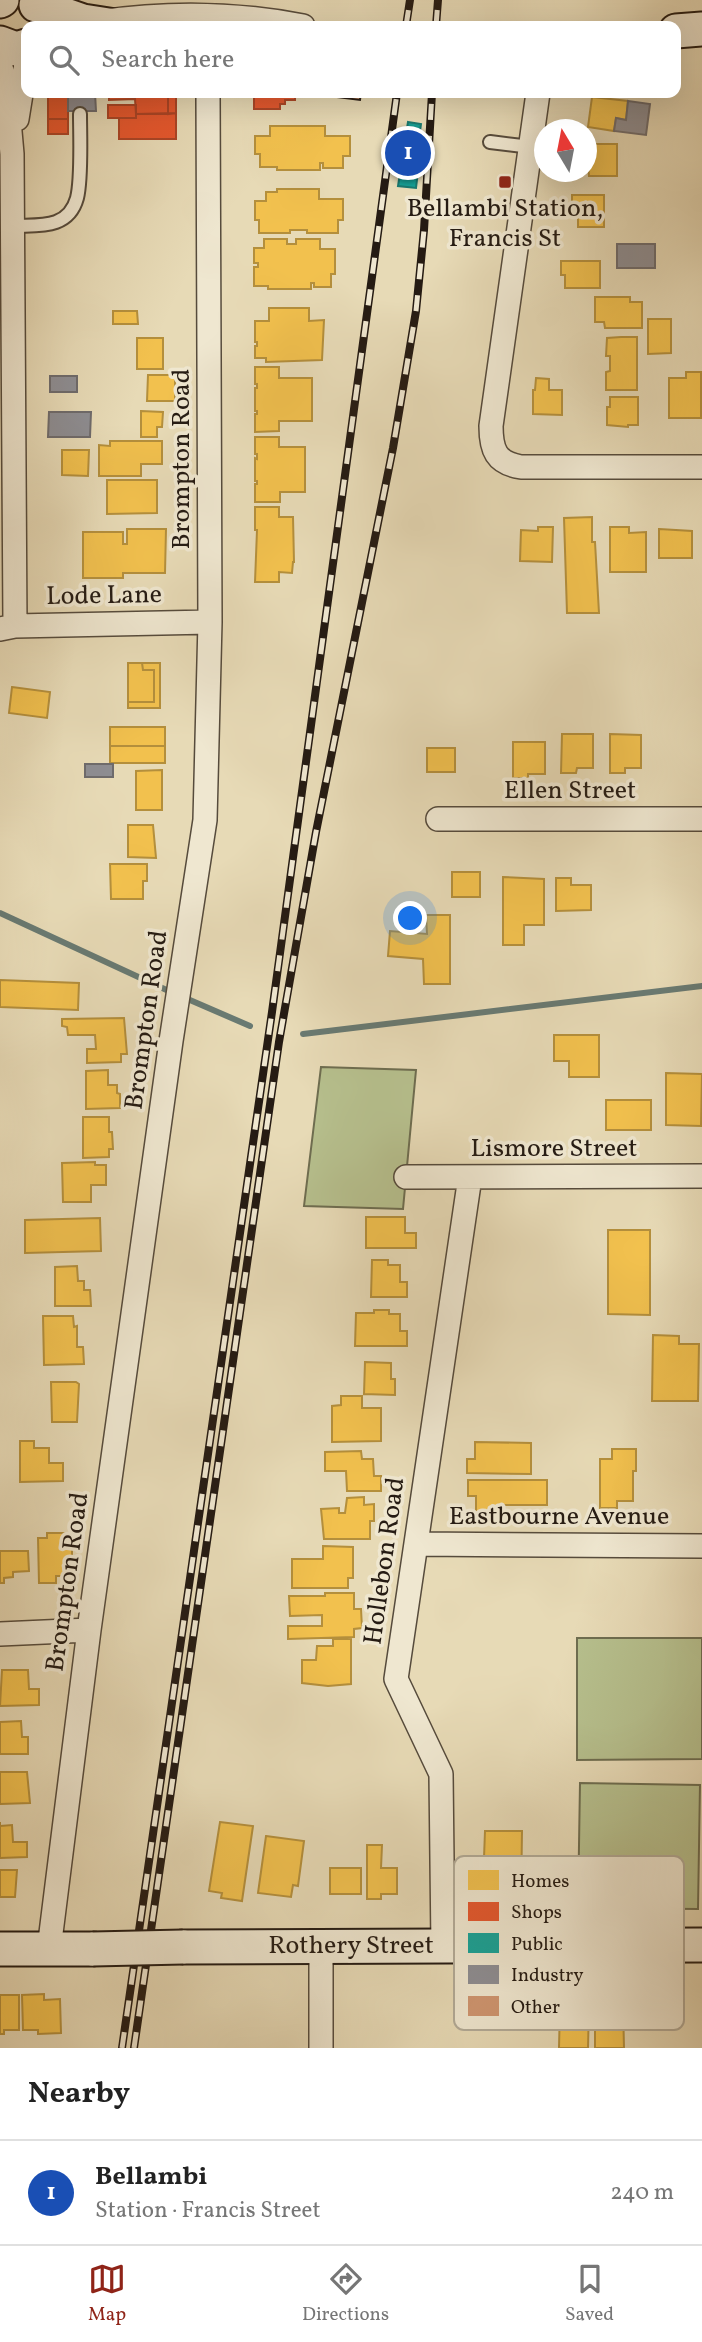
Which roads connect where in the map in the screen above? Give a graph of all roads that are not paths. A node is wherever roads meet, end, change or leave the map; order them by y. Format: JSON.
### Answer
{"nodes":[{"id":1,"x":36,"y":10,"type":"edge"},
{"id":2,"x":83,"y":21,"type":"edge"},
{"id":3,"x":120,"y":21,"type":"edge"},
{"id":4,"x":272,"y":21,"type":"edge"},
{"id":5,"x":0,"y":43,"type":"edge"},
{"id":6,"x":21,"y":48,"type":"edge"},
{"id":7,"x":0,"y":61,"type":"edge"},
{"id":8,"x":21,"y":96,"type":"edge"},
{"id":9,"x":208,"y":98,"type":"edge"},
{"id":10,"x":537,"y":98,"type":"edge"},
{"id":11,"x":80,"y":114,"type":"dead end"},
{"id":12,"x":489,"y":142,"type":"dead end"},
{"id":13,"x":531,"y":147,"type":"junction"},
{"id":14,"x":12,"y":154,"type":"junction"},
{"id":15,"x":12,"y":226,"type":"junction"},
{"id":16,"x":702,"y":467,"type":"edge"},
{"id":17,"x":210,"y":622,"type":"junction"},
{"id":18,"x":7,"y":627,"type":"edge"},
{"id":19,"x":438,"y":819,"type":"dead end"},
{"id":20,"x":702,"y":820,"type":"edge"},
{"id":21,"x":406,"y":1177,"type":"dead end"},
{"id":22,"x":470,"y":1177,"type":"junction"},
{"id":23,"x":702,"y":1177,"type":"edge"},
{"id":24,"x":416,"y":1544,"type":"junction"},
{"id":25,"x":702,"y":1546,"type":"edge"},
{"id":26,"x":89,"y":1630,"type":"junction"},
{"id":27,"x":0,"y":1634,"type":"edge"},
{"id":28,"x":684,"y":1945,"type":"edge"},
{"id":29,"x":702,"y":1945,"type":"edge"},
{"id":30,"x":321,"y":1946,"type":"junction"},
{"id":31,"x":443,"y":1946,"type":"junction"},
{"id":32,"x":454,"y":1946,"type":"edge"},
{"id":33,"x":50,"y":1949,"type":"junction"},
{"id":34,"x":0,"y":1950,"type":"edge"},
{"id":35,"x":321,"y":2048,"type":"edge"}],
"edges":[{"from":1,"to":2,"type":"main road"},
{"from":3,"to":4,"type":"street"},
{"from":5,"to":6,"type":"main road"},
{"from":7,"to":14,"type":"street"},
{"from":8,"to":14,"type":"street"},
{"from":9,"to":17,"type":"street","name":"Brompton Road"},
{"from":10,"to":13,"type":"street"},
{"from":11,"to":15,"type":"lane"},
{"from":12,"to":13,"type":"lane"},
{"from":13,"to":16,"type":"street"},
{"from":14,"to":15,"type":"street"},
{"from":15,"to":18,"type":"street"},
{"from":17,"to":18,"type":"street","name":"Lode Lane"},
{"from":17,"to":26,"type":"street","name":"Brompton Road"},
{"from":19,"to":20,"type":"street","name":"Ellen Street"},
{"from":21,"to":22,"type":"street","name":"Lismore Street"},
{"from":22,"to":23,"type":"street","name":"Lismore Street"},
{"from":22,"to":24,"type":"street","name":"Hollebon Road"},
{"from":24,"to":25,"type":"street","name":"Eastbourne Avenue"},
{"from":24,"to":31,"type":"street","name":"Hollebon Road"},
{"from":26,"to":27,"type":"street"},
{"from":26,"to":33,"type":"street","name":"Brompton Road"},
{"from":28,"to":29,"type":"main road","name":"Rothery Street"},
{"from":30,"to":31,"type":"main road","name":"Rothery Street"},
{"from":30,"to":33,"type":"main road","name":"Rothery Street","bridge":true},
{"from":30,"to":35,"type":"street"},
{"from":31,"to":32,"type":"main road","name":"Rothery Street"},
{"from":33,"to":34,"type":"main road","name":"Rothery Street"}]}
